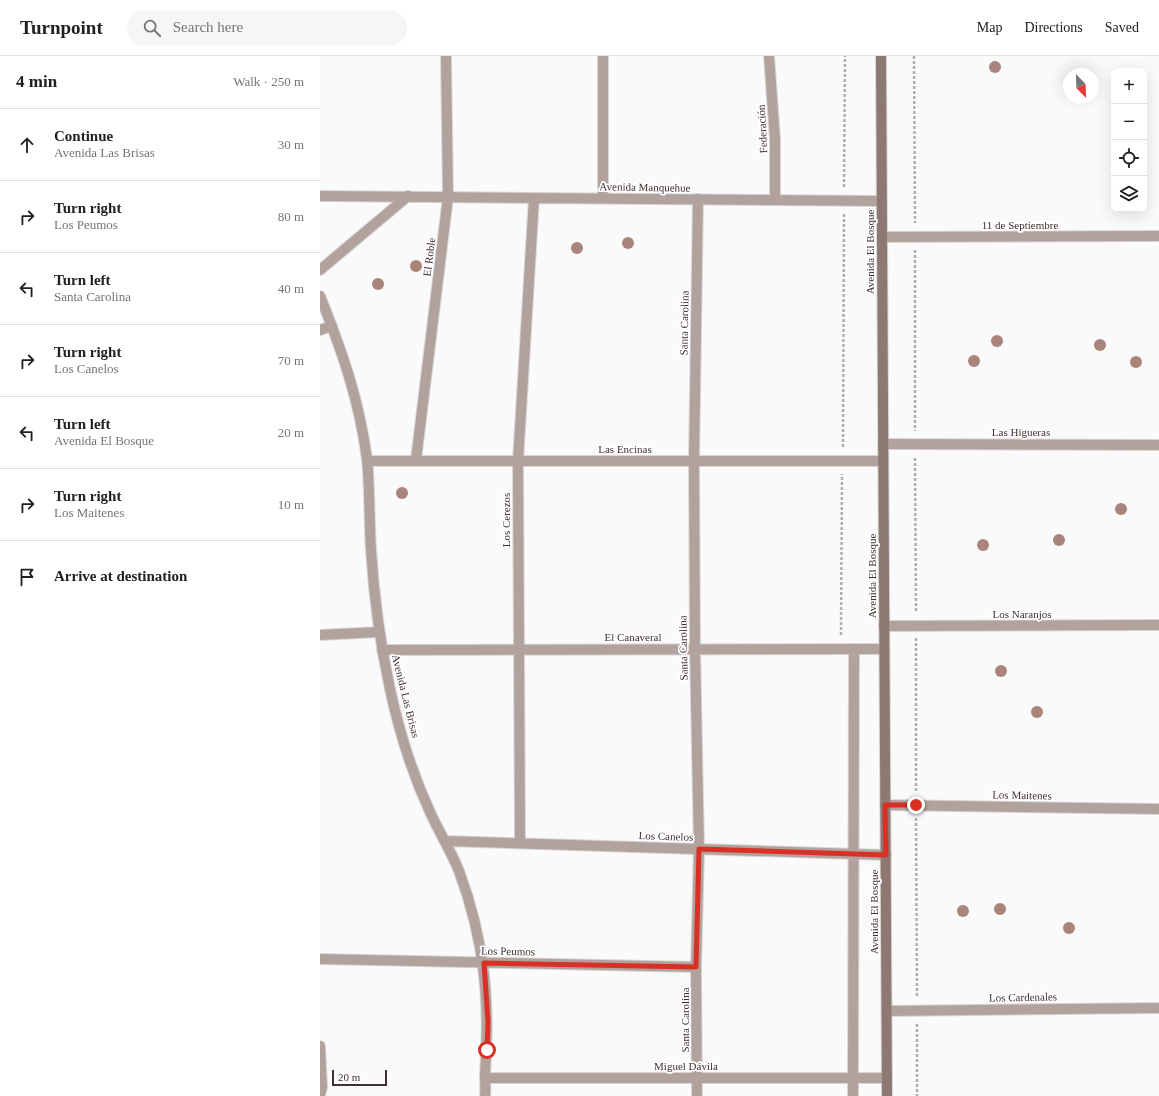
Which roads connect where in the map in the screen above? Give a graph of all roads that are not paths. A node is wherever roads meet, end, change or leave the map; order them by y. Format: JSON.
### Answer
{"nodes":[{"id":1,"x":446,"y":56,"type":"edge"},
{"id":2,"x":603,"y":56,"type":"edge"},
{"id":3,"x":769,"y":56,"type":"edge"},
{"id":4,"x":881,"y":56,"type":"edge"},
{"id":5,"x":320,"y":196,"type":"edge"},
{"id":6,"x":408,"y":196,"type":"junction"},
{"id":7,"x":448,"y":197,"type":"junction"},
{"id":8,"x":534,"y":198,"type":"junction"},
{"id":9,"x":603,"y":198,"type":"junction"},
{"id":10,"x":698,"y":199,"type":"junction"},
{"id":11,"x":775,"y":200,"type":"junction"},
{"id":12,"x":882,"y":201,"type":"junction"},
{"id":13,"x":1159,"y":236,"type":"edge"},
{"id":14,"x":882,"y":237,"type":"junction"},
{"id":15,"x":320,"y":270,"type":"edge"},
{"id":16,"x":320,"y":296,"type":"edge"},
{"id":17,"x":332,"y":326,"type":"junction"},
{"id":18,"x":320,"y":330,"type":"edge"},
{"id":19,"x":883,"y":444,"type":"junction"},
{"id":20,"x":1159,"y":445,"type":"edge"},
{"id":21,"x":367,"y":460,"type":"junction"},
{"id":22,"x":416,"y":460,"type":"junction"},
{"id":23,"x":518,"y":461,"type":"junction"},
{"id":24,"x":694,"y":461,"type":"junction"},
{"id":25,"x":883,"y":461,"type":"junction"},
{"id":26,"x":1159,"y":625,"type":"edge"},
{"id":27,"x":884,"y":626,"type":"junction"},
{"id":28,"x":379,"y":632,"type":"junction"},
{"id":29,"x":320,"y":635,"type":"edge"},
{"id":30,"x":518,"y":649,"type":"junction"},
{"id":31,"x":695,"y":649,"type":"junction"},
{"id":32,"x":854,"y":649,"type":"junction"},
{"id":33,"x":884,"y":649,"type":"junction"},
{"id":34,"x":382,"y":650,"type":"junction"},
{"id":35,"x":885,"y":805,"type":"junction"},
{"id":36,"x":1159,"y":809,"type":"edge"},
{"id":37,"x":445,"y":841,"type":"junction"},
{"id":38,"x":520,"y":843,"type":"junction"},
{"id":39,"x":699,"y":849,"type":"junction"},
{"id":40,"x":852,"y":854,"type":"junction"},
{"id":41,"x":886,"y":855,"type":"junction"},
{"id":42,"x":320,"y":959,"type":"edge"},
{"id":43,"x":484,"y":963,"type":"junction"},
{"id":44,"x":696,"y":967,"type":"junction"},
{"id":45,"x":1159,"y":1008,"type":"edge"},
{"id":46,"x":887,"y":1011,"type":"junction"},
{"id":47,"x":320,"y":1046,"type":"edge"},
{"id":48,"x":485,"y":1078,"type":"junction"},
{"id":49,"x":697,"y":1078,"type":"junction"},
{"id":50,"x":853,"y":1078,"type":"junction"},
{"id":51,"x":887,"y":1078,"type":"junction"},
{"id":52,"x":320,"y":1095,"type":"edge"},
{"id":53,"x":485,"y":1096,"type":"edge"},
{"id":54,"x":697,"y":1096,"type":"edge"},
{"id":55,"x":853,"y":1096,"type":"edge"},
{"id":56,"x":887,"y":1096,"type":"edge"}],
"edges":[{"from":1,"to":7,"type":"street","name":"El Roble"},
{"from":2,"to":9,"type":"street"},
{"from":3,"to":11,"type":"street","name":"Federación"},
{"from":4,"to":12,"type":"main road","name":"Avenida El Bosque"},
{"from":5,"to":6,"type":"street","name":"Avenida Manquehue"},
{"from":6,"to":7,"type":"street","name":"Avenida Manquehue"},
{"from":6,"to":15,"type":"street"},
{"from":7,"to":8,"type":"street","name":"Avenida Manquehue"},
{"from":7,"to":22,"type":"street","name":"El Roble"},
{"from":8,"to":9,"type":"street","name":"Avenida Manquehue"},
{"from":8,"to":23,"type":"street","name":"Los Cerezos"},
{"from":9,"to":10,"type":"street","name":"Avenida Manquehue"},
{"from":10,"to":11,"type":"street","name":"Avenida Manquehue"},
{"from":10,"to":24,"type":"street","name":"Santa Carolina"},
{"from":11,"to":12,"type":"street","name":"Avenida Manquehue"},
{"from":12,"to":14,"type":"main road","name":"Avenida El Bosque"},
{"from":13,"to":14,"type":"street","name":"11 de Septiembre"},
{"from":14,"to":19,"type":"main road","name":"Avenida El Bosque"},
{"from":16,"to":17,"type":"street","name":"Avenida Las Brisas"},
{"from":17,"to":18,"type":"street"},
{"from":17,"to":21,"type":"street","name":"Avenida Las Brisas"},
{"from":19,"to":20,"type":"street","name":"Las Higueras"},
{"from":19,"to":25,"type":"main road","name":"Avenida El Bosque"},
{"from":21,"to":22,"type":"street","name":"Las Encinas"},
{"from":21,"to":28,"type":"street","name":"Avenida Las Brisas"},
{"from":22,"to":23,"type":"street","name":"Las Encinas"},
{"from":23,"to":24,"type":"street","name":"Las Encinas"},
{"from":23,"to":30,"type":"street","name":"Los Cerezos"},
{"from":24,"to":25,"type":"street","name":"Las Encinas"},
{"from":24,"to":31,"type":"street","name":"Santa Carolina"},
{"from":25,"to":27,"type":"main road","name":"Avenida El Bosque"},
{"from":26,"to":27,"type":"street","name":"Los Naranjos"},
{"from":27,"to":33,"type":"main road","name":"Avenida El Bosque"},
{"from":28,"to":29,"type":"street"},
{"from":28,"to":34,"type":"street","name":"Avenida Las Brisas"},
{"from":30,"to":31,"type":"street","name":"El Canaveral"},
{"from":30,"to":34,"type":"street","name":"El Canaveral"},
{"from":30,"to":38,"type":"street","name":"Los Cerezos"},
{"from":31,"to":32,"type":"street","name":"El Canaveral"},
{"from":31,"to":39,"type":"street","name":"Santa Carolina"},
{"from":32,"to":33,"type":"street","name":"El Canaveral"},
{"from":32,"to":40,"type":"street","name":"Avenida El Bosque"},
{"from":33,"to":35,"type":"main road","name":"Avenida El Bosque"},
{"from":34,"to":37,"type":"street","name":"Avenida Las Brisas"},
{"from":35,"to":36,"type":"street","name":"Los Maitenes"},
{"from":35,"to":41,"type":"main road","name":"Avenida El Bosque"},
{"from":37,"to":38,"type":"street","name":"Los Canelos"},
{"from":37,"to":43,"type":"street","name":"Avenida Las Brisas"},
{"from":38,"to":39,"type":"street","name":"Los Canelos"},
{"from":39,"to":40,"type":"street","name":"Los Canelos"},
{"from":39,"to":44,"type":"street","name":"Santa Carolina"},
{"from":40,"to":41,"type":"street","name":"Los Canelos"},
{"from":40,"to":50,"type":"street","name":"Avenida El Bosque"},
{"from":41,"to":46,"type":"main road","name":"Avenida El Bosque"},
{"from":42,"to":43,"type":"street","name":"Los Peumos"},
{"from":43,"to":44,"type":"street","name":"Los Peumos"},
{"from":43,"to":48,"type":"street","name":"Avenida Las Brisas"},
{"from":44,"to":49,"type":"street","name":"Santa Carolina"},
{"from":45,"to":46,"type":"street","name":"Los Cardenales"},
{"from":46,"to":51,"type":"main road","name":"Avenida El Bosque"},
{"from":47,"to":52,"type":"street"},
{"from":48,"to":49,"type":"street","name":"Miguel Dávila"},
{"from":48,"to":53,"type":"street","name":"Avenida Las Brisas"},
{"from":49,"to":50,"type":"street","name":"Miguel Dávila"},
{"from":49,"to":54,"type":"street","name":"Santa Carolina"},
{"from":50,"to":51,"type":"street","name":"Miguel Dávila"},
{"from":50,"to":55,"type":"street","name":"Avenida El Bosque"},
{"from":51,"to":56,"type":"main road","name":"Avenida El Bosque"}]}
